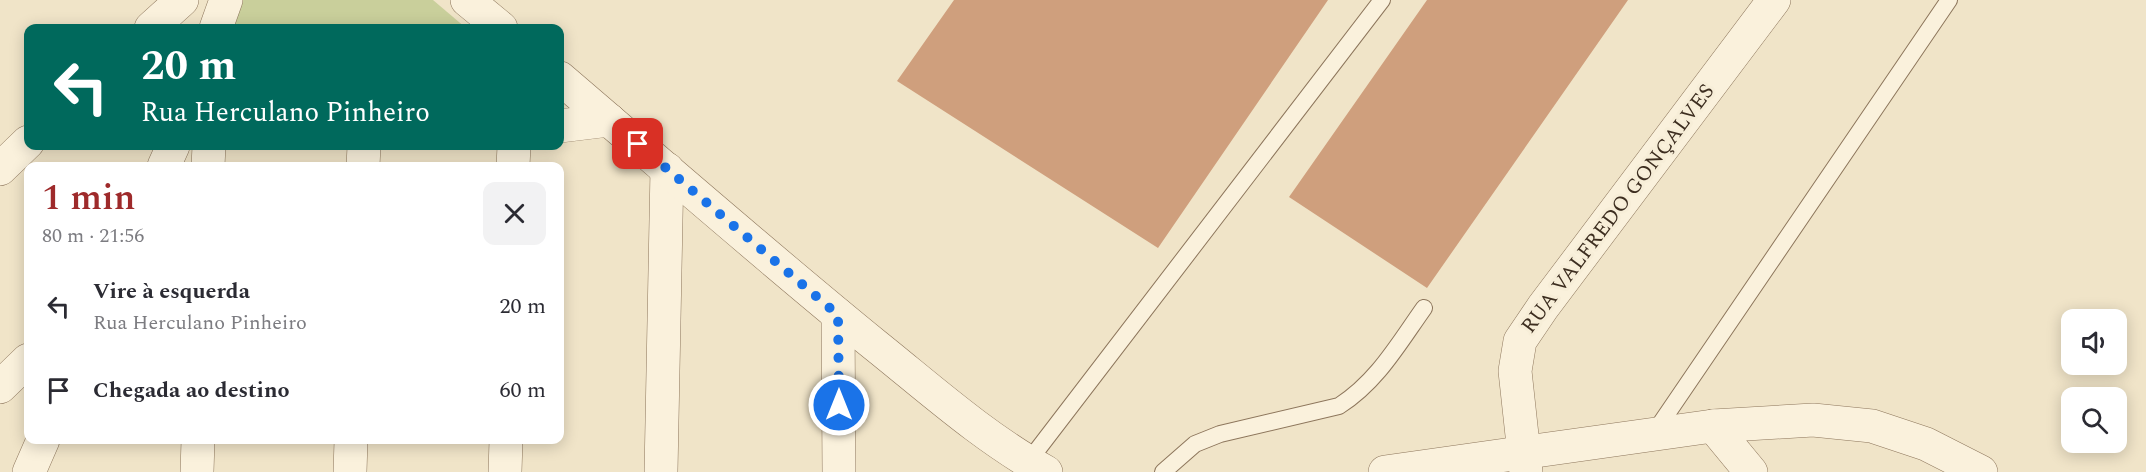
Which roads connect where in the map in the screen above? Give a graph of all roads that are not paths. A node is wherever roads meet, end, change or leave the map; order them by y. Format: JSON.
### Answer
{"nodes":[{"id":1,"x":182,"y":0,"type":"edge"},
{"id":2,"x":226,"y":0,"type":"edge"},
{"id":3,"x":467,"y":0,"type":"edge"},
{"id":4,"x":1382,"y":0,"type":"edge"},
{"id":5,"x":1774,"y":0,"type":"edge"},
{"id":6,"x":1949,"y":0,"type":"edge"},
{"id":7,"x":155,"y":24,"type":"edge"},
{"id":8,"x":217,"y":24,"type":"edge"},
{"id":9,"x":496,"y":24,"type":"edge"},
{"id":10,"x":564,"y":81,"type":"edge"},
{"id":11,"x":609,"y":120,"type":"junction"},
{"id":12,"x":564,"y":126,"type":"edge"},
{"id":13,"x":24,"y":146,"type":"edge"},
{"id":14,"x":0,"y":169,"type":"edge"},
{"id":15,"x":667,"y":169,"type":"junction"},
{"id":16,"x":1424,"y":308,"type":"dead end"},
{"id":17,"x":838,"y":315,"type":"junction"},
{"id":18,"x":1713,"y":426,"type":"junction"},
{"id":19,"x":1654,"y":433,"type":"junction"},
{"id":20,"x":41,"y":444,"type":"edge"},
{"id":21,"x":198,"y":444,"type":"edge"},
{"id":22,"x":351,"y":444,"type":"edge"},
{"id":23,"x":506,"y":444,"type":"edge"},
{"id":24,"x":1525,"y":462,"type":"edge"},
{"id":25,"x":1037,"y":467,"type":"edge"},
{"id":26,"x":29,"y":472,"type":"edge"},
{"id":27,"x":197,"y":472,"type":"edge"},
{"id":28,"x":350,"y":472,"type":"edge"},
{"id":29,"x":505,"y":472,"type":"edge"},
{"id":30,"x":661,"y":472,"type":"edge"},
{"id":31,"x":839,"y":472,"type":"edge"},
{"id":32,"x":1163,"y":472,"type":"edge"},
{"id":33,"x":1385,"y":472,"type":"edge"},
{"id":34,"x":1751,"y":472,"type":"edge"},
{"id":35,"x":1981,"y":472,"type":"edge"}],
"edges":[{"from":1,"to":7,"type":"street"},
{"from":2,"to":8,"type":"street"},
{"from":3,"to":9,"type":"street"},
{"from":4,"to":25,"type":"lane"},
{"from":5,"to":24,"type":"street","name":"RUA VALFREDO GONÇALVES"},
{"from":6,"to":19,"type":"lane"},
{"from":10,"to":11,"type":"street"},
{"from":11,"to":12,"type":"street"},
{"from":11,"to":15,"type":"street"},
{"from":13,"to":14,"type":"street"},
{"from":15,"to":17,"type":"street"},
{"from":15,"to":30,"type":"street"},
{"from":16,"to":32,"type":"lane"},
{"from":17,"to":25,"type":"street"},
{"from":17,"to":31,"type":"street"},
{"from":18,"to":19,"type":"street"},
{"from":18,"to":34,"type":"street"},
{"from":18,"to":35,"type":"street"},
{"from":19,"to":24,"type":"street"},
{"from":20,"to":26,"type":"street"},
{"from":21,"to":27,"type":"street"},
{"from":22,"to":28,"type":"street"},
{"from":23,"to":29,"type":"street"},
{"from":24,"to":33,"type":"street"}]}
